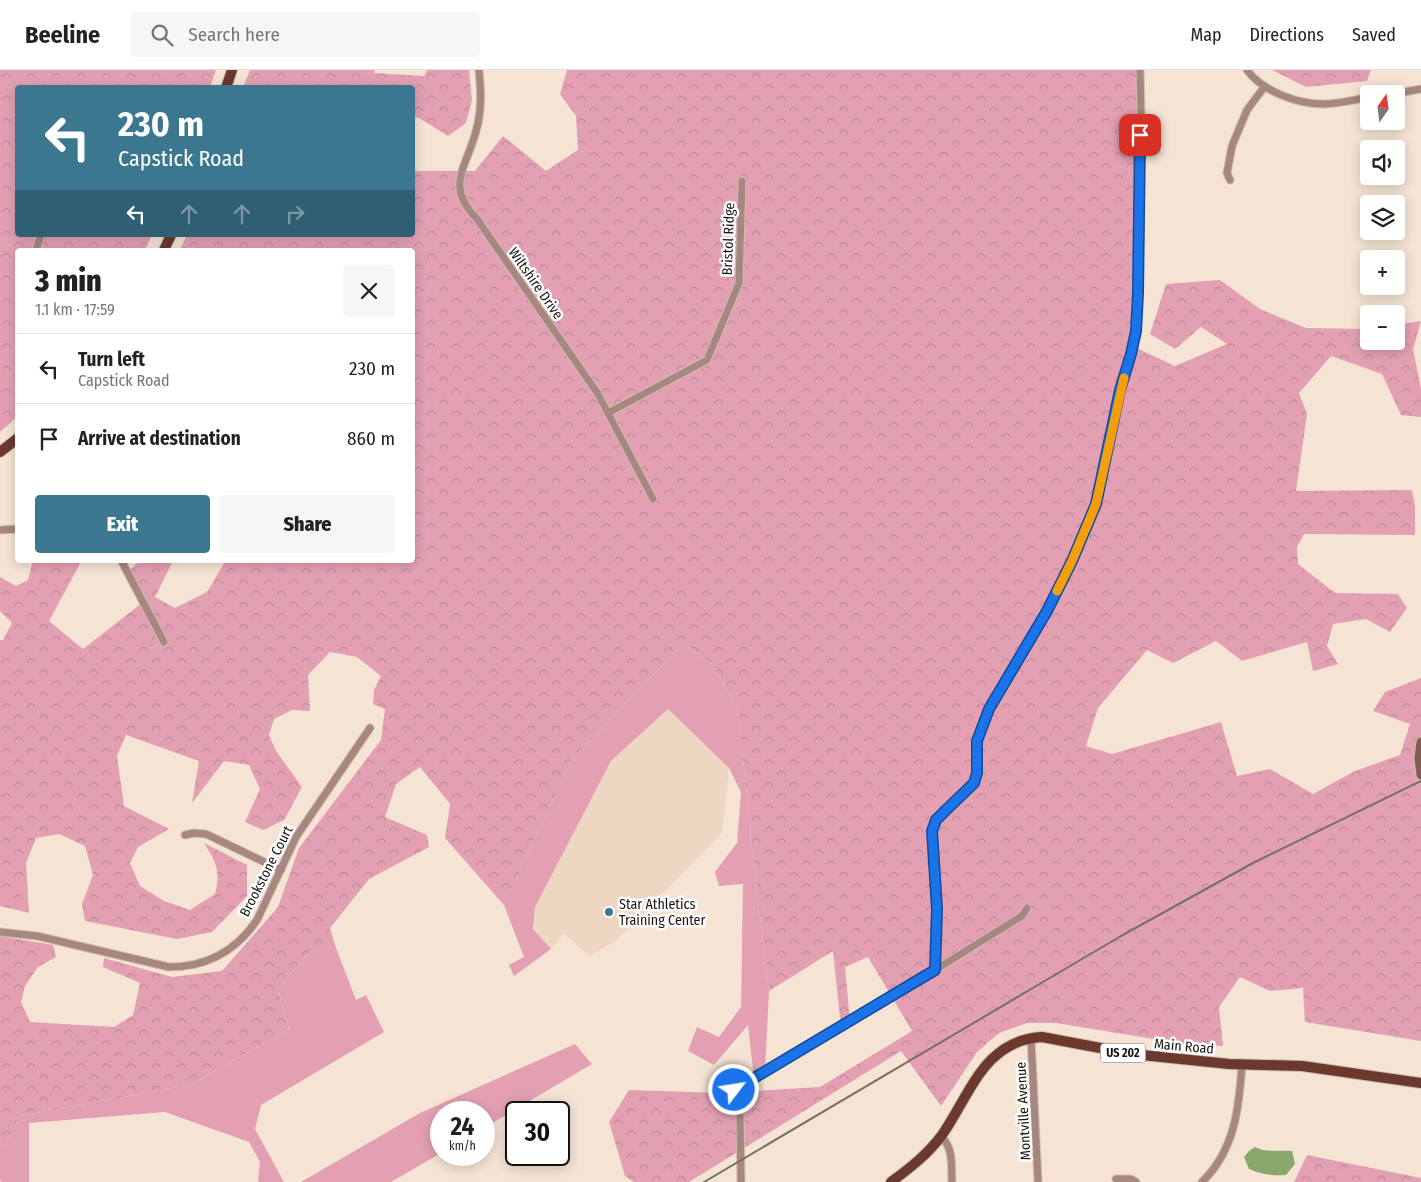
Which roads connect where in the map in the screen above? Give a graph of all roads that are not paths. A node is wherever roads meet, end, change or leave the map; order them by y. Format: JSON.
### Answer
{"nodes":[{"id":1,"x":232,"y":70,"type":"edge"},
{"id":2,"x":479,"y":70,"type":"edge"},
{"id":3,"x":1140,"y":70,"type":"edge"},
{"id":4,"x":1247,"y":70,"type":"edge"},
{"id":5,"x":227,"y":85,"type":"edge"},
{"id":6,"x":1265,"y":86,"type":"junction"},
{"id":7,"x":1421,"y":89,"type":"edge"},
{"id":8,"x":1405,"y":92,"type":"edge"},
{"id":9,"x":1360,"y":98,"type":"edge"},
{"id":10,"x":1230,"y":180,"type":"dead end"},
{"id":11,"x":742,"y":181,"type":"dead end"},
{"id":12,"x":608,"y":412,"type":"junction"},
{"id":13,"x":15,"y":440,"type":"edge"},
{"id":14,"x":0,"y":452,"type":"edge"},
{"id":15,"x":653,"y":499,"type":"dead end"},
{"id":16,"x":15,"y":529,"type":"edge"},
{"id":17,"x":0,"y":530,"type":"edge"},
{"id":18,"x":124,"y":563,"type":"edge"},
{"id":19,"x":164,"y":642,"type":"dead end"},
{"id":20,"x":370,"y":728,"type":"dead end"},
{"id":21,"x":1421,"y":742,"type":"edge"},
{"id":22,"x":1421,"y":775,"type":"edge"},
{"id":23,"x":185,"y":835,"type":"dead end"},
{"id":24,"x":281,"y":870,"type":"junction"},
{"id":25,"x":1027,"y":908,"type":"dead end"},
{"id":26,"x":0,"y":932,"type":"edge"},
{"id":27,"x":935,"y":970,"type":"junction"},
{"id":28,"x":1031,"y":1038,"type":"junction"},
{"id":29,"x":1242,"y":1064,"type":"junction"},
{"id":30,"x":1421,"y":1083,"type":"edge"},
{"id":31,"x":941,"y":1136,"type":"junction"},
{"id":32,"x":1208,"y":1176,"type":"junction"},
{"id":33,"x":1116,"y":1178,"type":"dead end"},
{"id":34,"x":741,"y":1182,"type":"edge"},
{"id":35,"x":891,"y":1182,"type":"edge"},
{"id":36,"x":952,"y":1182,"type":"edge"},
{"id":37,"x":1038,"y":1182,"type":"edge"},
{"id":38,"x":1136,"y":1182,"type":"edge"},
{"id":39,"x":1202,"y":1182,"type":"edge"},
{"id":40,"x":1215,"y":1182,"type":"edge"}],
"edges":[{"from":1,"to":5,"type":"main road"},
{"from":2,"to":12,"type":"street","name":"Wiltshire Drive"},
{"from":3,"to":27,"type":"street"},
{"from":4,"to":6,"type":"street"},
{"from":6,"to":9,"type":"street"},
{"from":6,"to":10,"type":"street"},
{"from":7,"to":8,"type":"street"},
{"from":11,"to":12,"type":"street","name":"Bristol Ridge"},
{"from":12,"to":15,"type":"street","name":"Wiltshire Drive"},
{"from":13,"to":14,"type":"main road"},
{"from":16,"to":17,"type":"street"},
{"from":18,"to":19,"type":"street"},
{"from":20,"to":24,"type":"street","name":"Brookstone Court"},
{"from":21,"to":22,"type":"street"},
{"from":23,"to":24,"type":"street"},
{"from":24,"to":26,"type":"street","name":"Brookstone Court"},
{"from":25,"to":27,"type":"street"},
{"from":27,"to":34,"type":"street"},
{"from":28,"to":29,"type":"main road","name":"Main Road","number":"US 202"},
{"from":28,"to":31,"type":"main road","name":"Main Road","number":"US 202"},
{"from":28,"to":37,"type":"street","name":"Montville Avenue"},
{"from":29,"to":30,"type":"main road","name":"Main Road","number":"US 202"},
{"from":29,"to":32,"type":"street"},
{"from":31,"to":35,"type":"main road","name":"Main Road","number":"US 202"},
{"from":31,"to":36,"type":"street"},
{"from":32,"to":39,"type":"street"},
{"from":32,"to":40,"type":"street"},
{"from":33,"to":38,"type":"street"}]}
